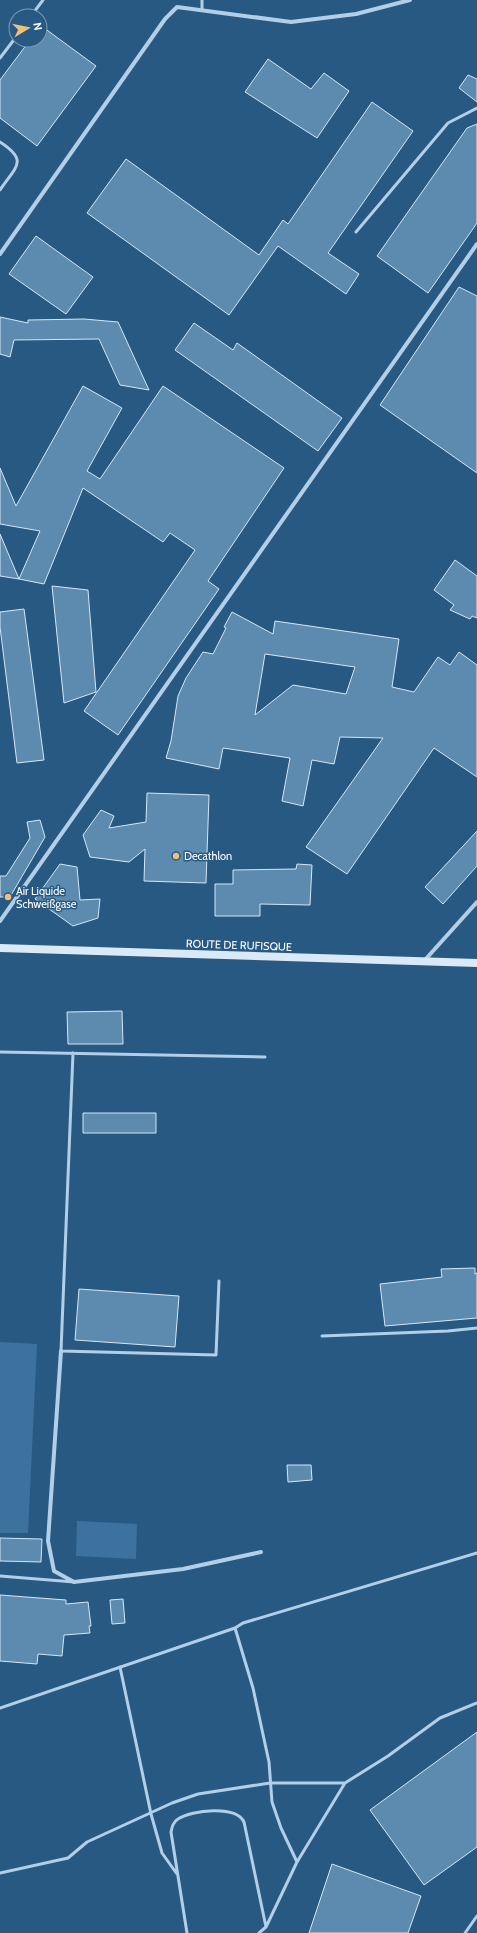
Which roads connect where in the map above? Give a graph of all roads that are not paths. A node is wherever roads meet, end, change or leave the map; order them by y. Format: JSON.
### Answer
{"nodes":[{"id":1,"x":202,"y":0,"type":"edge"},
{"id":2,"x":410,"y":0,"type":"edge"},
{"id":3,"x":202,"y":10,"type":"junction"},
{"id":4,"x":8,"y":47,"type":"edge"},
{"id":5,"x":0,"y":58,"type":"edge"},
{"id":6,"x":477,"y":108,"type":"edge"},
{"id":7,"x":0,"y":142,"type":"edge"},
{"id":8,"x":0,"y":190,"type":"edge"},
{"id":9,"x":356,"y":232,"type":"dead end"},
{"id":10,"x":477,"y":244,"type":"edge"},
{"id":11,"x":0,"y":254,"type":"edge"},
{"id":12,"x":477,"y":902,"type":"edge"},
{"id":13,"x":0,"y":921,"type":"edge"},
{"id":14,"x":0,"y":948,"type":"edge"},
{"id":15,"x":424,"y":961,"type":"junction"},
{"id":16,"x":477,"y":963,"type":"edge"},
{"id":17,"x":0,"y":1052,"type":"edge"},
{"id":18,"x":73,"y":1053,"type":"junction"},
{"id":19,"x":265,"y":1057,"type":"dead end"},
{"id":20,"x":219,"y":1281,"type":"dead end"},
{"id":21,"x":477,"y":1328,"type":"edge"},
{"id":22,"x":322,"y":1336,"type":"dead end"},
{"id":23,"x":61,"y":1351,"type":"junction"},
{"id":24,"x":261,"y":1552,"type":"dead end"},
{"id":25,"x":477,"y":1553,"type":"edge"},
{"id":26,"x":0,"y":1576,"type":"edge"},
{"id":27,"x":74,"y":1582,"type":"junction"},
{"id":28,"x":234,"y":1628,"type":"junction"},
{"id":29,"x":120,"y":1667,"type":"junction"},
{"id":30,"x":477,"y":1703,"type":"edge"},
{"id":31,"x":0,"y":1708,"type":"edge"},
{"id":32,"x":270,"y":1783,"type":"junction"},
{"id":33,"x":346,"y":1783,"type":"junction"},
{"id":34,"x":151,"y":1814,"type":"junction"},
{"id":35,"x":297,"y":1862,"type":"junction"},
{"id":36,"x":0,"y":1873,"type":"edge"},
{"id":37,"x":178,"y":1875,"type":"junction"},
{"id":38,"x":477,"y":1916,"type":"edge"},
{"id":39,"x":266,"y":1927,"type":"junction"},
{"id":40,"x":187,"y":1933,"type":"edge"},
{"id":41,"x":259,"y":1933,"type":"edge"},
{"id":42,"x":465,"y":1933,"type":"edge"}],
"edges":[{"from":1,"to":3,"type":"lane"},
{"from":2,"to":3,"type":"street"},
{"from":3,"to":11,"type":"street"},
{"from":4,"to":5,"type":"lane"},
{"from":6,"to":9,"type":"lane"},
{"from":7,"to":8,"type":"lane"},
{"from":10,"to":13,"type":"street"},
{"from":12,"to":15,"type":"street"},
{"from":14,"to":15,"type":"main road","name":"ROUTE DE RUFISQUE"},
{"from":15,"to":16,"type":"main road","name":"ROUTE DE RUFISQUE"},
{"from":17,"to":18,"type":"lane"},
{"from":18,"to":19,"type":"lane"},
{"from":18,"to":23,"type":"lane"},
{"from":20,"to":23,"type":"lane"},
{"from":21,"to":22,"type":"lane"},
{"from":23,"to":27,"type":"street"},
{"from":24,"to":27,"type":"street"},
{"from":25,"to":28,"type":"lane"},
{"from":26,"to":27,"type":"lane"},
{"from":28,"to":29,"type":"lane"},
{"from":28,"to":32,"type":"lane"},
{"from":29,"to":31,"type":"lane"},
{"from":29,"to":34,"type":"lane"},
{"from":30,"to":33,"type":"lane"},
{"from":32,"to":33,"type":"lane"},
{"from":32,"to":34,"type":"lane"},
{"from":32,"to":35,"type":"lane"},
{"from":33,"to":35,"type":"lane"},
{"from":34,"to":36,"type":"lane"},
{"from":34,"to":37,"type":"lane"},
{"from":35,"to":39,"type":"lane"},
{"from":37,"to":39,"type":"lane"},
{"from":37,"to":40,"type":"lane"},
{"from":38,"to":42,"type":"lane"},
{"from":39,"to":41,"type":"lane"}]}
